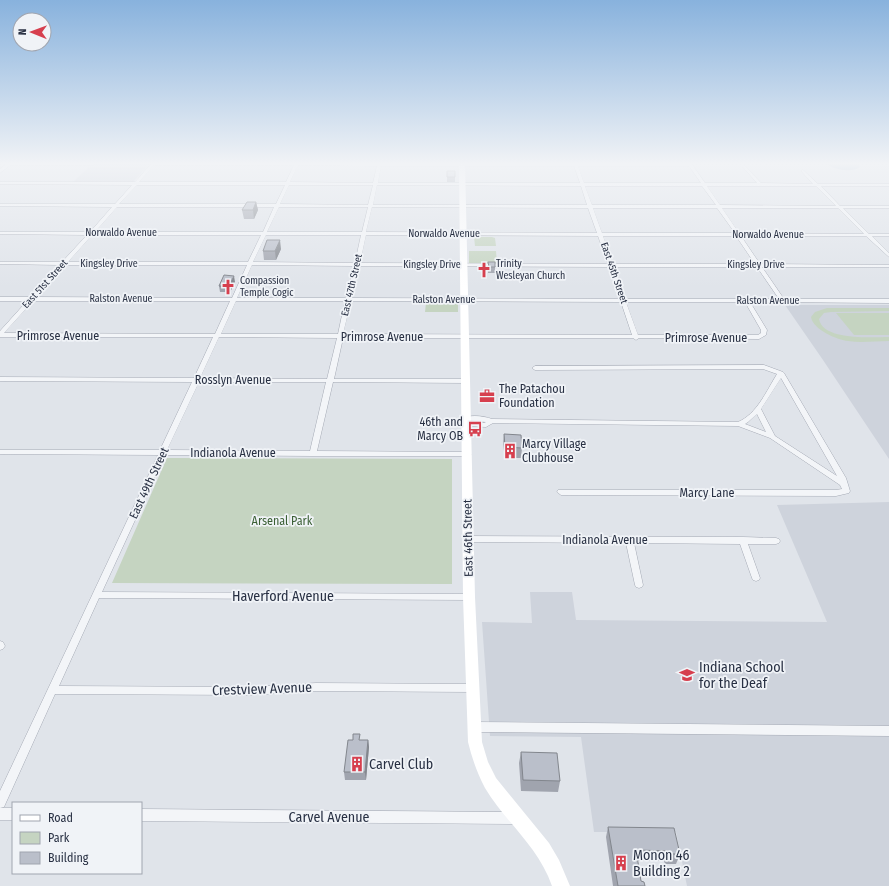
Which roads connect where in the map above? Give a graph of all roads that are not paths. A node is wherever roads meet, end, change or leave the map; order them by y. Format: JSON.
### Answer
{"nodes":[{"id":1,"x":717,"y":204,"type":"edge"},
{"id":2,"x":837,"y":204,"type":"edge"},
{"id":3,"x":0,"y":205,"type":"edge"},
{"id":4,"x":116,"y":206,"type":"junction"},
{"id":5,"x":277,"y":206,"type":"junction"},
{"id":6,"x":370,"y":206,"type":"junction"},
{"id":7,"x":463,"y":206,"type":"junction"},
{"id":8,"x":591,"y":207,"type":"junction"},
{"id":9,"x":719,"y":207,"type":"junction"},
{"id":10,"x":840,"y":207,"type":"junction"},
{"id":11,"x":889,"y":207,"type":"edge"},
{"id":12,"x":0,"y":233,"type":"edge"},
{"id":13,"x":91,"y":233,"type":"junction"},
{"id":14,"x":264,"y":234,"type":"junction"},
{"id":15,"x":364,"y":234,"type":"junction"},
{"id":16,"x":463,"y":234,"type":"junction"},
{"id":17,"x":601,"y":234,"type":"junction"},
{"id":18,"x":738,"y":235,"type":"junction"},
{"id":19,"x":867,"y":235,"type":"junction"},
{"id":20,"x":889,"y":235,"type":"edge"},
{"id":21,"x":889,"y":256,"type":"edge"},
{"id":22,"x":0,"y":263,"type":"edge"},
{"id":23,"x":64,"y":264,"type":"junction"},
{"id":24,"x":250,"y":264,"type":"junction"},
{"id":25,"x":357,"y":264,"type":"junction"},
{"id":26,"x":464,"y":265,"type":"junction"},
{"id":27,"x":611,"y":265,"type":"junction"},
{"id":28,"x":758,"y":265,"type":"junction"},
{"id":29,"x":889,"y":266,"type":"edge"},
{"id":30,"x":0,"y":299,"type":"edge"},
{"id":31,"x":32,"y":299,"type":"junction"},
{"id":32,"x":234,"y":300,"type":"junction"},
{"id":33,"x":349,"y":300,"type":"junction"},
{"id":34,"x":464,"y":300,"type":"junction"},
{"id":35,"x":624,"y":300,"type":"junction"},
{"id":36,"x":747,"y":301,"type":"junction"},
{"id":37,"x":783,"y":301,"type":"junction"},
{"id":38,"x":889,"y":301,"type":"edge"},
{"id":39,"x":0,"y":335,"type":"edge"},
{"id":40,"x":217,"y":336,"type":"junction"},
{"id":41,"x":340,"y":337,"type":"junction"},
{"id":42,"x":465,"y":337,"type":"junction"},
{"id":43,"x":636,"y":338,"type":"junction"},
{"id":44,"x":535,"y":368,"type":"dead end"},
{"id":45,"x":781,"y":374,"type":"junction"},
{"id":46,"x":0,"y":379,"type":"edge"},
{"id":47,"x":197,"y":380,"type":"junction"},
{"id":48,"x":330,"y":380,"type":"junction"},
{"id":49,"x":466,"y":381,"type":"junction"},
{"id":50,"x":758,"y":409,"type":"junction"},
{"id":51,"x":466,"y":422,"type":"junction"},
{"id":52,"x":739,"y":424,"type":"junction"},
{"id":53,"x":772,"y":437,"type":"junction"},
{"id":54,"x":0,"y":452,"type":"edge"},
{"id":55,"x":162,"y":453,"type":"junction"},
{"id":56,"x":313,"y":454,"type":"junction"},
{"id":57,"x":467,"y":454,"type":"junction"},
{"id":58,"x":844,"y":484,"type":"junction"},
{"id":59,"x":562,"y":492,"type":"dead end"},
{"id":60,"x":468,"y":539,"type":"junction"},
{"id":61,"x":628,"y":540,"type":"junction"},
{"id":62,"x":743,"y":540,"type":"junction"},
{"id":63,"x":776,"y":541,"type":"dead end"},
{"id":64,"x":756,"y":578,"type":"dead end"},
{"id":65,"x":639,"y":585,"type":"dead end"},
{"id":66,"x":96,"y":595,"type":"junction"},
{"id":67,"x":469,"y":596,"type":"junction"},
{"id":68,"x":472,"y":688,"type":"junction"},
{"id":69,"x":52,"y":690,"type":"junction"},
{"id":70,"x":474,"y":727,"type":"junction"},
{"id":71,"x":889,"y":731,"type":"edge"},
{"id":72,"x":0,"y":803,"type":"edge"},
{"id":73,"x":0,"y":814,"type":"edge"},
{"id":74,"x":12,"y":814,"type":"edge"},
{"id":75,"x":142,"y":815,"type":"edge"},
{"id":76,"x":516,"y":818,"type":"junction"},
{"id":77,"x":561,"y":886,"type":"edge"}],
"edges":[{"from":1,"to":9,"type":"street"},
{"from":2,"to":10,"type":"street"},
{"from":3,"to":4,"type":"street"},
{"from":4,"to":5,"type":"street"},
{"from":4,"to":13,"type":"street","name":"East 51st Street"},
{"from":5,"to":6,"type":"street"},
{"from":5,"to":14,"type":"street","name":"East 49th Street"},
{"from":6,"to":7,"type":"street"},
{"from":6,"to":15,"type":"street","name":"East 47th Street"},
{"from":7,"to":8,"type":"street"},
{"from":7,"to":16,"type":"main road","name":"East 46th Street"},
{"from":8,"to":9,"type":"street"},
{"from":8,"to":17,"type":"street","name":"East 45th Street"},
{"from":9,"to":10,"type":"street"},
{"from":9,"to":18,"type":"street"},
{"from":10,"to":11,"type":"street"},
{"from":10,"to":19,"type":"street"},
{"from":12,"to":13,"type":"street","name":"Norwaldo Avenue"},
{"from":13,"to":14,"type":"street","name":"Norwaldo Avenue"},
{"from":13,"to":23,"type":"street","name":"East 51st Street"},
{"from":14,"to":15,"type":"street","name":"Norwaldo Avenue"},
{"from":14,"to":24,"type":"street","name":"East 49th Street"},
{"from":15,"to":16,"type":"street","name":"Norwaldo Avenue"},
{"from":15,"to":25,"type":"street","name":"East 47th Street"},
{"from":16,"to":17,"type":"street","name":"Norwaldo Avenue"},
{"from":16,"to":26,"type":"main road","name":"East 46th Street"},
{"from":17,"to":18,"type":"street","name":"Norwaldo Avenue"},
{"from":17,"to":27,"type":"street","name":"East 45th Street"},
{"from":18,"to":19,"type":"street","name":"Norwaldo Avenue"},
{"from":18,"to":28,"type":"street"},
{"from":19,"to":20,"type":"street","name":"Norwaldo Avenue"},
{"from":19,"to":21,"type":"street"},
{"from":22,"to":23,"type":"street","name":"Kingsley Drive"},
{"from":23,"to":24,"type":"street","name":"Kingsley Drive"},
{"from":23,"to":31,"type":"street","name":"East 51st Street"},
{"from":24,"to":25,"type":"street","name":"Kingsley Drive"},
{"from":24,"to":32,"type":"street","name":"East 49th Street"},
{"from":25,"to":26,"type":"street","name":"Kingsley Drive"},
{"from":25,"to":33,"type":"street","name":"East 47th Street"},
{"from":26,"to":27,"type":"street","name":"Kingsley Drive"},
{"from":26,"to":34,"type":"main road","name":"East 46th Street"},
{"from":27,"to":28,"type":"street","name":"Kingsley Drive"},
{"from":27,"to":35,"type":"street","name":"East 45th Street"},
{"from":28,"to":29,"type":"street","name":"Kingsley Drive"},
{"from":28,"to":37,"type":"street"},
{"from":30,"to":31,"type":"street","name":"Ralston Avenue"},
{"from":31,"to":32,"type":"street","name":"Ralston Avenue"},
{"from":31,"to":39,"type":"street","name":"East 51st Street"},
{"from":32,"to":33,"type":"street","name":"Ralston Avenue"},
{"from":32,"to":40,"type":"street","name":"East 49th Street"},
{"from":33,"to":34,"type":"street","name":"Ralston Avenue"},
{"from":33,"to":41,"type":"street","name":"East 47th Street"},
{"from":34,"to":35,"type":"street","name":"Ralston Avenue"},
{"from":34,"to":42,"type":"main road","name":"East 46th Street"},
{"from":35,"to":36,"type":"street","name":"Ralston Avenue"},
{"from":35,"to":43,"type":"street","name":"East 45th Street"},
{"from":36,"to":37,"type":"street","name":"Ralston Avenue"},
{"from":36,"to":43,"type":"street","name":"Primrose Avenue"},
{"from":37,"to":38,"type":"street","name":"Ralston Avenue"},
{"from":39,"to":40,"type":"street","name":"Primrose Avenue"},
{"from":40,"to":41,"type":"street","name":"Primrose Avenue"},
{"from":40,"to":47,"type":"street","name":"East 49th Street"},
{"from":41,"to":42,"type":"street","name":"Primrose Avenue"},
{"from":41,"to":48,"type":"street","name":"East 47th Street"},
{"from":42,"to":43,"type":"street","name":"Primrose Avenue"},
{"from":42,"to":49,"type":"main road","name":"East 46th Street"},
{"from":44,"to":45,"type":"street"},
{"from":45,"to":50,"type":"street"},
{"from":45,"to":58,"type":"street"},
{"from":46,"to":47,"type":"street","name":"Rosslyn Avenue"},
{"from":47,"to":48,"type":"street","name":"Rosslyn Avenue"},
{"from":47,"to":55,"type":"street","name":"East 49th Street"},
{"from":48,"to":49,"type":"street","name":"Rosslyn Avenue"},
{"from":48,"to":56,"type":"street","name":"East 47th Street"},
{"from":49,"to":51,"type":"main road","name":"East 46th Street"},
{"from":50,"to":52,"type":"street"},
{"from":50,"to":53,"type":"street"},
{"from":51,"to":52,"type":"street"},
{"from":51,"to":57,"type":"main road","name":"East 46th Street"},
{"from":52,"to":53,"type":"street"},
{"from":53,"to":58,"type":"street"},
{"from":54,"to":55,"type":"street","name":"Indianola Avenue"},
{"from":55,"to":56,"type":"street","name":"Indianola Avenue"},
{"from":55,"to":66,"type":"street","name":"East 49th Street"},
{"from":56,"to":57,"type":"street","name":"Indianola Avenue"},
{"from":57,"to":60,"type":"main road","name":"East 46th Street"},
{"from":58,"to":59,"type":"street","name":"Marcy Lane"},
{"from":60,"to":61,"type":"street","name":"Indianola Avenue"},
{"from":60,"to":67,"type":"main road","name":"East 46th Street"},
{"from":61,"to":62,"type":"street","name":"Indianola Avenue"},
{"from":61,"to":65,"type":"street"},
{"from":62,"to":63,"type":"street","name":"Indianola Avenue"},
{"from":62,"to":64,"type":"street"},
{"from":66,"to":67,"type":"street","name":"Haverford Avenue"},
{"from":66,"to":69,"type":"street","name":"East 49th Street"},
{"from":67,"to":68,"type":"main road","name":"East 46th Street"},
{"from":68,"to":69,"type":"street","name":"Crestview Avenue"},
{"from":68,"to":70,"type":"main road","name":"East 46th Street"},
{"from":69,"to":72,"type":"street","name":"East 49th Street"},
{"from":70,"to":71,"type":"street"},
{"from":70,"to":76,"type":"main road","name":"East 46th Street"},
{"from":73,"to":74,"type":"street"},
{"from":75,"to":76,"type":"street","name":"Carvel Avenue"},
{"from":76,"to":77,"type":"main road","name":"East 46th Street"}]}
